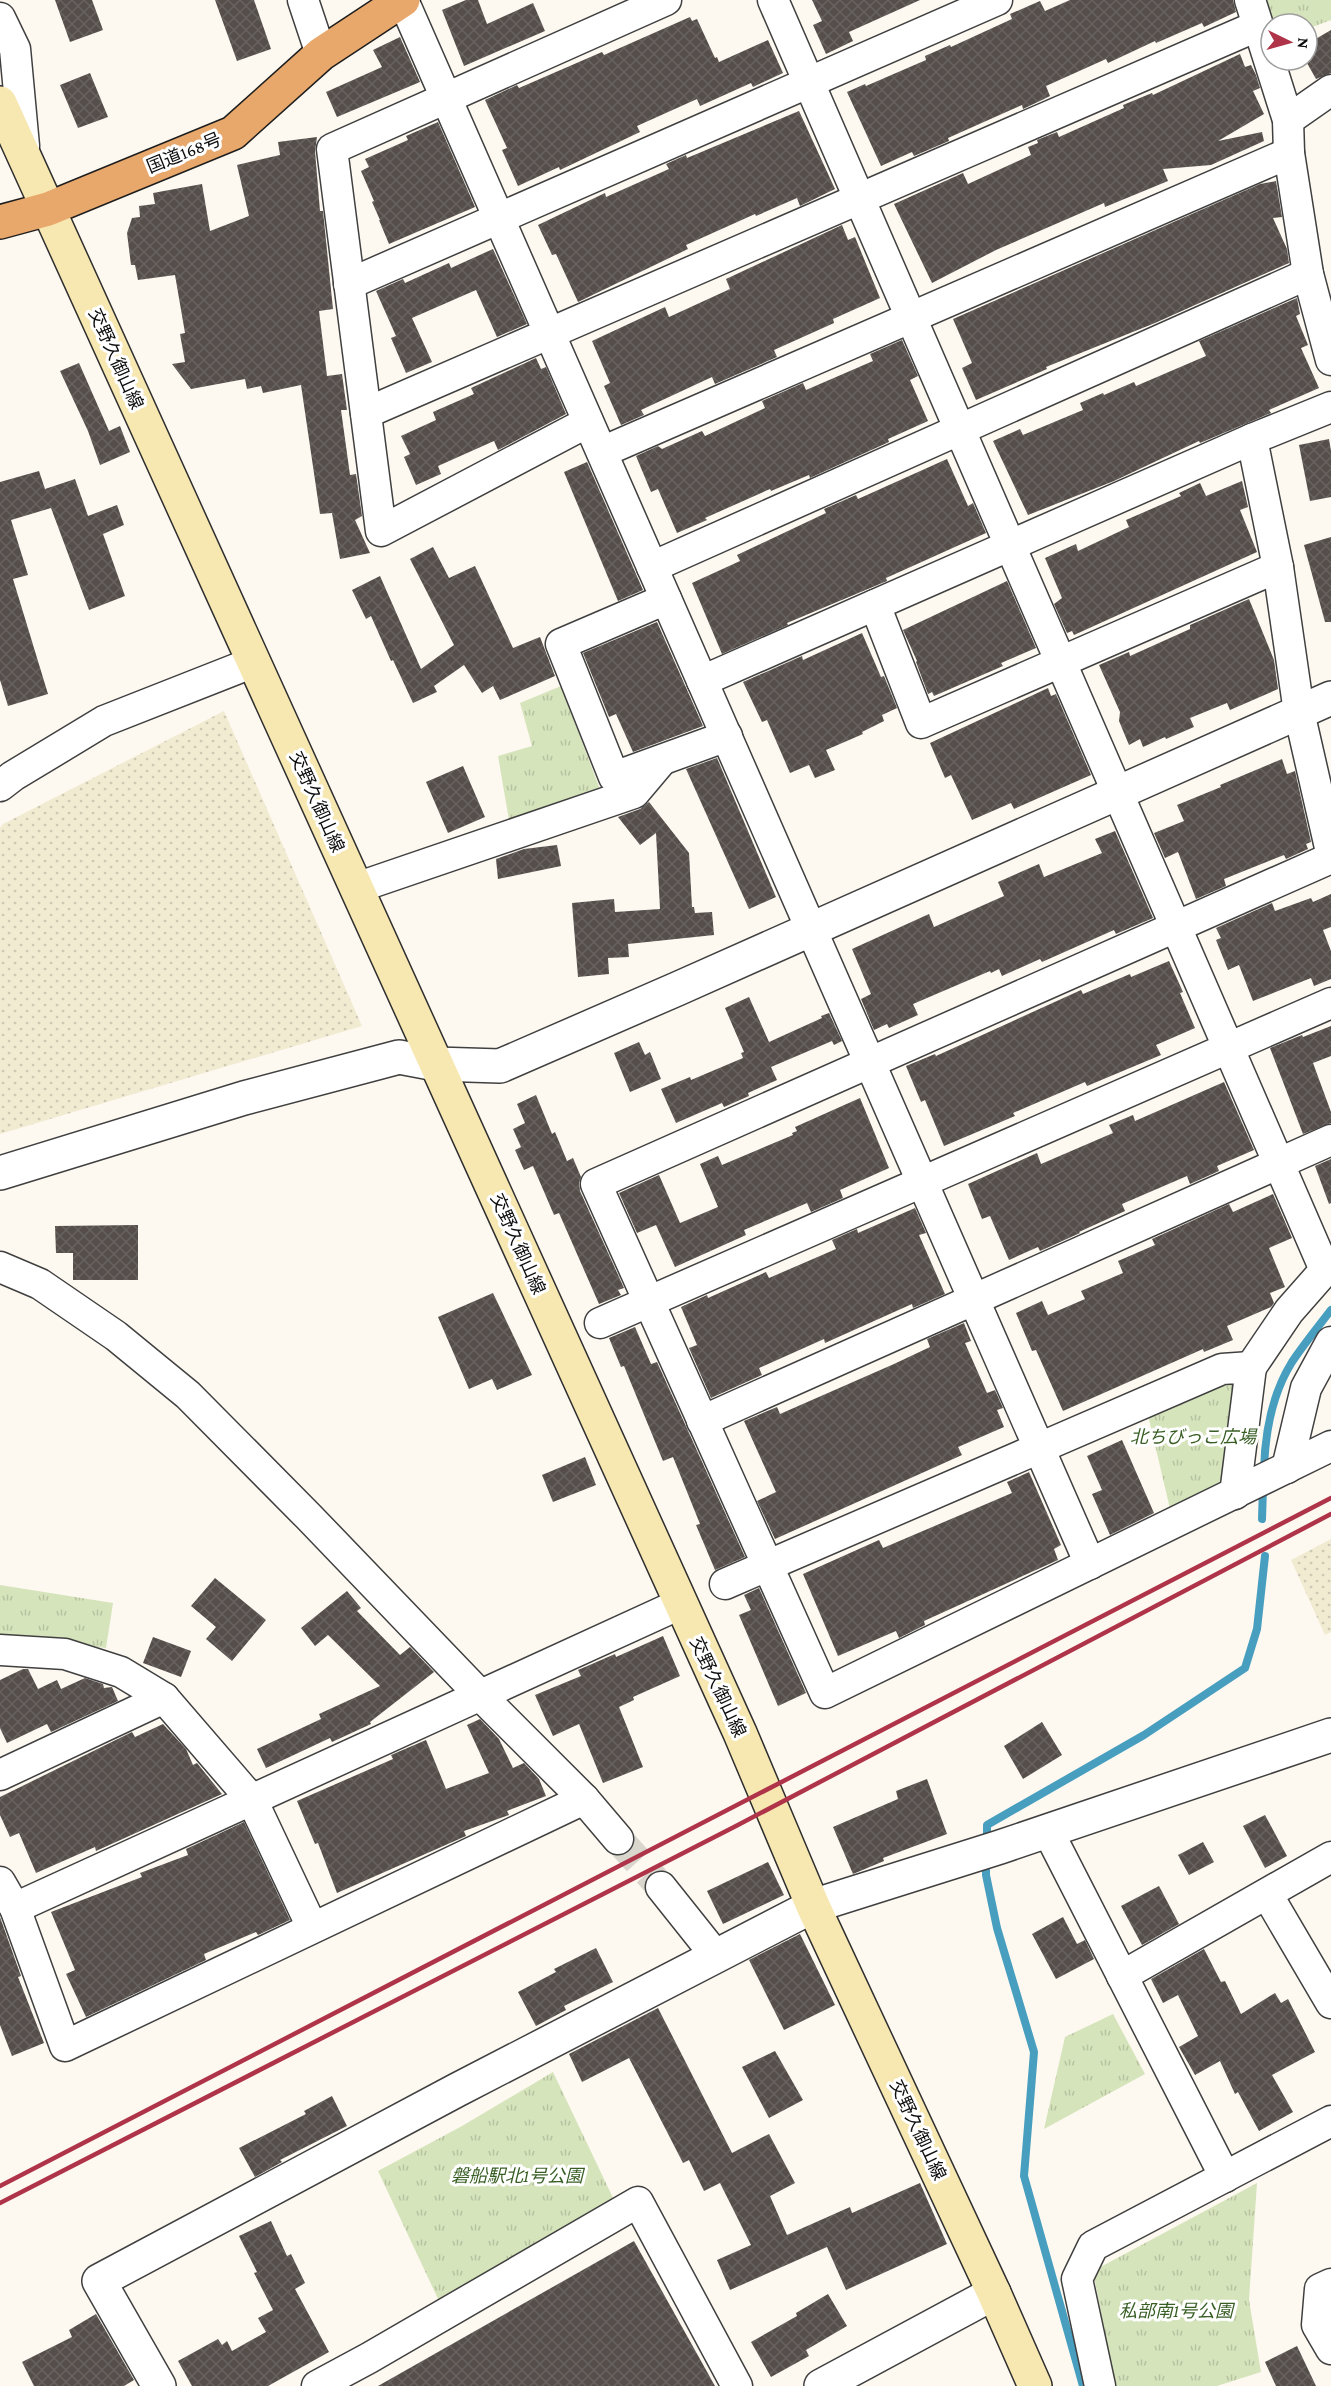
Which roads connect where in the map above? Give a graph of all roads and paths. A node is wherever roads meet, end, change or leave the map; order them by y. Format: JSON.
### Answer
{"nodes":[{"id":1,"x":303,"y":0,"type":"edge"},
{"id":2,"x":403,"y":0,"type":"edge"},
{"id":3,"x":666,"y":0,"type":"edge"},
{"id":4,"x":773,"y":0,"type":"edge"},
{"id":5,"x":997,"y":0,"type":"edge"},
{"id":6,"x":1253,"y":13,"type":"edge"},
{"id":7,"x":0,"y":18,"type":"edge"},
{"id":8,"x":321,"y":54,"type":"junction"},
{"id":9,"x":809,"y":82,"type":"junction"},
{"id":10,"x":1331,"y":90,"type":"edge"},
{"id":11,"x":446,"y":98,"type":"junction"},
{"id":12,"x":0,"y":103,"type":"edge"},
{"id":13,"x":1288,"y":120,"type":"junction"},
{"id":14,"x":0,"y":131,"type":"edge"},
{"id":15,"x":1289,"y":153,"type":"junction"},
{"id":16,"x":25,"y":158,"type":"junction"},
{"id":17,"x":860,"y":199,"type":"junction"},
{"id":18,"x":48,"y":210,"type":"junction"},
{"id":19,"x":499,"y":218,"type":"junction"},
{"id":20,"x":0,"y":222,"type":"edge"},
{"id":21,"x":1308,"y":273,"type":"junction"},
{"id":22,"x":349,"y":284,"type":"junction"},
{"id":23,"x":911,"y":318,"type":"junction"},
{"id":24,"x":550,"y":334,"type":"junction"},
{"id":25,"x":1331,"y":360,"type":"edge"},
{"id":26,"x":1331,"y":407,"type":"edge"},
{"id":27,"x":366,"y":413,"type":"junction"},
{"id":28,"x":588,"y":422,"type":"junction"},
{"id":29,"x":960,"y":430,"type":"junction"},
{"id":30,"x":1252,"y":439,"type":"junction"},
{"id":31,"x":602,"y":452,"type":"junction"},
{"id":32,"x":1010,"y":546,"type":"junction"},
{"id":33,"x":652,"y":567,"type":"junction"},
{"id":34,"x":1278,"y":567,"type":"junction"},
{"id":35,"x":666,"y":599,"type":"junction"},
{"id":36,"x":875,"y":605,"type":"junction"},
{"id":37,"x":254,"y":662,"type":"junction"},
{"id":38,"x":1061,"y":663,"type":"junction"},
{"id":39,"x":702,"y":681,"type":"junction"},
{"id":40,"x":1322,"y":705,"type":"edge"},
{"id":41,"x":727,"y":736,"type":"junction"},
{"id":42,"x":663,"y":759,"type":"junction"},
{"id":43,"x":0,"y":786,"type":"edge"},
{"id":44,"x":1118,"y":793,"type":"junction"},
{"id":45,"x":1331,"y":852,"type":"edge"},
{"id":46,"x":1331,"y":858,"type":"edge"},
{"id":47,"x":356,"y":888,"type":"junction"},
{"id":48,"x":1176,"y":927,"type":"junction"},
{"id":49,"x":811,"y":929,"type":"junction"},
{"id":50,"x":1331,"y":1004,"type":"edge"},
{"id":51,"x":1228,"y":1048,"type":"junction"},
{"id":52,"x":870,"y":1063,"type":"junction"},
{"id":53,"x":436,"y":1064,"type":"junction"},
{"id":54,"x":1331,"y":1140,"type":"edge"},
{"id":55,"x":1279,"y":1164,"type":"junction"},
{"id":56,"x":0,"y":1173,"type":"edge"},
{"id":57,"x":922,"y":1182,"type":"junction"},
{"id":58,"x":0,"y":1267,"type":"edge"},
{"id":59,"x":974,"y":1300,"type":"junction"},
{"id":60,"x":648,"y":1301,"type":"junction"},
{"id":61,"x":600,"y":1323,"type":"dead end"},
{"id":62,"x":1331,"y":1342,"type":"edge"},
{"id":63,"x":1251,"y":1367,"type":"junction"},
{"id":64,"x":702,"y":1421,"type":"junction"},
{"id":65,"x":1331,"y":1446,"type":"edge"},
{"id":66,"x":1039,"y":1448,"type":"junction"},
{"id":67,"x":1287,"y":1468,"type":"junction"},
{"id":68,"x":1235,"y":1494,"type":"junction"},
{"id":69,"x":1090,"y":1564,"type":"junction"},
{"id":70,"x":767,"y":1566,"type":"junction"},
{"id":71,"x":725,"y":1584,"type":"dead end"},
{"id":72,"x":680,"y":1604,"type":"junction"},
{"id":73,"x":0,"y":1650,"type":"edge"},
{"id":74,"x":480,"y":1695,"type":"junction"},
{"id":75,"x":164,"y":1698,"type":"junction"},
{"id":76,"x":1331,"y":1735,"type":"edge"},
{"id":77,"x":0,"y":1775,"type":"edge"},
{"id":78,"x":584,"y":1799,"type":"junction"},
{"id":79,"x":252,"y":1800,"type":"junction"},
{"id":80,"x":1048,"y":1831,"type":"junction"},
{"id":81,"x":618,"y":1839,"type":"tunnel mouth"},
{"id":82,"x":1331,"y":1857,"type":"edge"},
{"id":83,"x":0,"y":1882,"type":"edge"},
{"id":84,"x":661,"y":1887,"type":"tunnel mouth"},
{"id":85,"x":1267,"y":1894,"type":"junction"},
{"id":86,"x":813,"y":1906,"type":"junction"},
{"id":87,"x":15,"y":1908,"type":"junction"},
{"id":88,"x":312,"y":1927,"type":"junction"},
{"id":89,"x":716,"y":1956,"type":"junction"},
{"id":90,"x":1122,"y":1976,"type":"junction"},
{"id":91,"x":1331,"y":2003,"type":"edge"},
{"id":92,"x":1331,"y":2121,"type":"edge"},
{"id":93,"x":1225,"y":2177,"type":"junction"},
{"id":94,"x":1331,"y":2284,"type":"edge"},
{"id":95,"x":994,"y":2293,"type":"junction"},
{"id":96,"x":1331,"y":2349,"type":"edge"},
{"id":97,"x":159,"y":2386,"type":"edge"},
{"id":98,"x":317,"y":2386,"type":"edge"},
{"id":99,"x":737,"y":2386,"type":"edge"},
{"id":100,"x":821,"y":2386,"type":"edge"},
{"id":101,"x":1035,"y":2386,"type":"edge"},
{"id":102,"x":1100,"y":2386,"type":"edge"}],
"edges":[{"from":1,"to":8,"type":"street"},
{"from":2,"to":8,"type":"highway","name":"国道168号"},
{"from":2,"to":11,"type":"street"},
{"from":3,"to":11,"type":"street"},
{"from":4,"to":9,"type":"street"},
{"from":5,"to":9,"type":"street"},
{"from":6,"to":13,"type":"street"},
{"from":6,"to":17,"type":"street"},
{"from":7,"to":16,"type":"street"},
{"from":8,"to":18,"type":"highway","name":"国道168号"},
{"from":9,"to":17,"type":"street"},
{"from":9,"to":19,"type":"street"},
{"from":10,"to":13,"type":"street"},
{"from":11,"to":19,"type":"street"},
{"from":11,"to":22,"type":"street"},
{"from":12,"to":16,"type":"main road","name":"交野久御山線"},
{"from":13,"to":15,"type":"street"},
{"from":14,"to":16,"type":"street"},
{"from":15,"to":21,"type":"street"},
{"from":15,"to":23,"type":"street"},
{"from":16,"to":18,"type":"main road","name":"交野久御山線"},
{"from":17,"to":23,"type":"street"},
{"from":17,"to":24,"type":"street"},
{"from":18,"to":20,"type":"highway","name":"国道168号"},
{"from":18,"to":37,"type":"main road","name":"交野久御山線"},
{"from":19,"to":22,"type":"street"},
{"from":19,"to":24,"type":"street"},
{"from":21,"to":25,"type":"street"},
{"from":21,"to":29,"type":"street"},
{"from":22,"to":27,"type":"street"},
{"from":23,"to":29,"type":"street"},
{"from":23,"to":31,"type":"street"},
{"from":24,"to":27,"type":"street"},
{"from":24,"to":28,"type":"street"},
{"from":26,"to":30,"type":"street"},
{"from":27,"to":28,"type":"street"},
{"from":28,"to":31,"type":"street"},
{"from":29,"to":32,"type":"street"},
{"from":29,"to":33,"type":"street"},
{"from":30,"to":32,"type":"street"},
{"from":30,"to":34,"type":"street"},
{"from":31,"to":33,"type":"street"},
{"from":32,"to":36,"type":"street"},
{"from":32,"to":38,"type":"street"},
{"from":33,"to":35,"type":"street"},
{"from":34,"to":38,"type":"street"},
{"from":34,"to":40,"type":"street"},
{"from":35,"to":39,"type":"street"},
{"from":35,"to":42,"type":"street"},
{"from":36,"to":38,"type":"street"},
{"from":36,"to":39,"type":"street"},
{"from":37,"to":43,"type":"street"},
{"from":37,"to":47,"type":"main road","name":"交野久御山線"},
{"from":38,"to":44,"type":"street"},
{"from":39,"to":41,"type":"street"},
{"from":40,"to":44,"type":"street"},
{"from":40,"to":45,"type":"street"},
{"from":41,"to":42,"type":"street"},
{"from":41,"to":49,"type":"street"},
{"from":42,"to":47,"type":"street"},
{"from":44,"to":48,"type":"street"},
{"from":44,"to":49,"type":"street"},
{"from":46,"to":48,"type":"street"},
{"from":47,"to":53,"type":"main road","name":"交野久御山線"},
{"from":48,"to":51,"type":"street"},
{"from":48,"to":52,"type":"street"},
{"from":49,"to":52,"type":"street"},
{"from":49,"to":53,"type":"street"},
{"from":50,"to":51,"type":"street"},
{"from":51,"to":55,"type":"street"},
{"from":51,"to":57,"type":"street"},
{"from":52,"to":57,"type":"street"},
{"from":52,"to":60,"type":"street"},
{"from":53,"to":56,"type":"street"},
{"from":53,"to":72,"type":"main road","name":"交野久御山線"},
{"from":54,"to":55,"type":"street"},
{"from":55,"to":59,"type":"street"},
{"from":55,"to":63,"type":"street"},
{"from":57,"to":59,"type":"street"},
{"from":57,"to":60,"type":"street"},
{"from":58,"to":74,"type":"street"},
{"from":59,"to":64,"type":"street"},
{"from":59,"to":66,"type":"street"},
{"from":60,"to":61,"type":"street"},
{"from":60,"to":64,"type":"street"},
{"from":62,"to":67,"type":"street"},
{"from":63,"to":66,"type":"street"},
{"from":63,"to":68,"type":"street"},
{"from":64,"to":70,"type":"street"},
{"from":65,"to":67,"type":"street"},
{"from":66,"to":69,"type":"street"},
{"from":66,"to":70,"type":"street"},
{"from":67,"to":68,"type":"street"},
{"from":68,"to":69,"type":"street"},
{"from":69,"to":70,"type":"street"},
{"from":70,"to":71,"type":"street"},
{"from":72,"to":74,"type":"street"},
{"from":72,"to":86,"type":"main road","name":"交野久御山線"},
{"from":73,"to":75,"type":"street"},
{"from":74,"to":78,"type":"street"},
{"from":74,"to":79,"type":"street"},
{"from":75,"to":77,"type":"street"},
{"from":75,"to":79,"type":"street"},
{"from":76,"to":80,"type":"street"},
{"from":78,"to":81,"type":"street"},
{"from":78,"to":88,"type":"street"},
{"from":79,"to":87,"type":"street"},
{"from":79,"to":88,"type":"street"},
{"from":80,"to":86,"type":"street"},
{"from":80,"to":90,"type":"street"},
{"from":82,"to":85,"type":"street"},
{"from":83,"to":87,"type":"street"},
{"from":84,"to":89,"type":"street"},
{"from":85,"to":90,"type":"street"},
{"from":85,"to":91,"type":"street"},
{"from":86,"to":89,"type":"street"},
{"from":86,"to":95,"type":"main road","name":"交野久御山線"},
{"from":87,"to":88,"type":"street"},
{"from":89,"to":97,"type":"street"},
{"from":90,"to":93,"type":"street"},
{"from":92,"to":93,"type":"street"},
{"from":93,"to":102,"type":"street"},
{"from":94,"to":96,"type":"street"},
{"from":95,"to":100,"type":"street"},
{"from":95,"to":101,"type":"main road","name":"交野久御山線"},
{"from":98,"to":99,"type":"street"}]}
